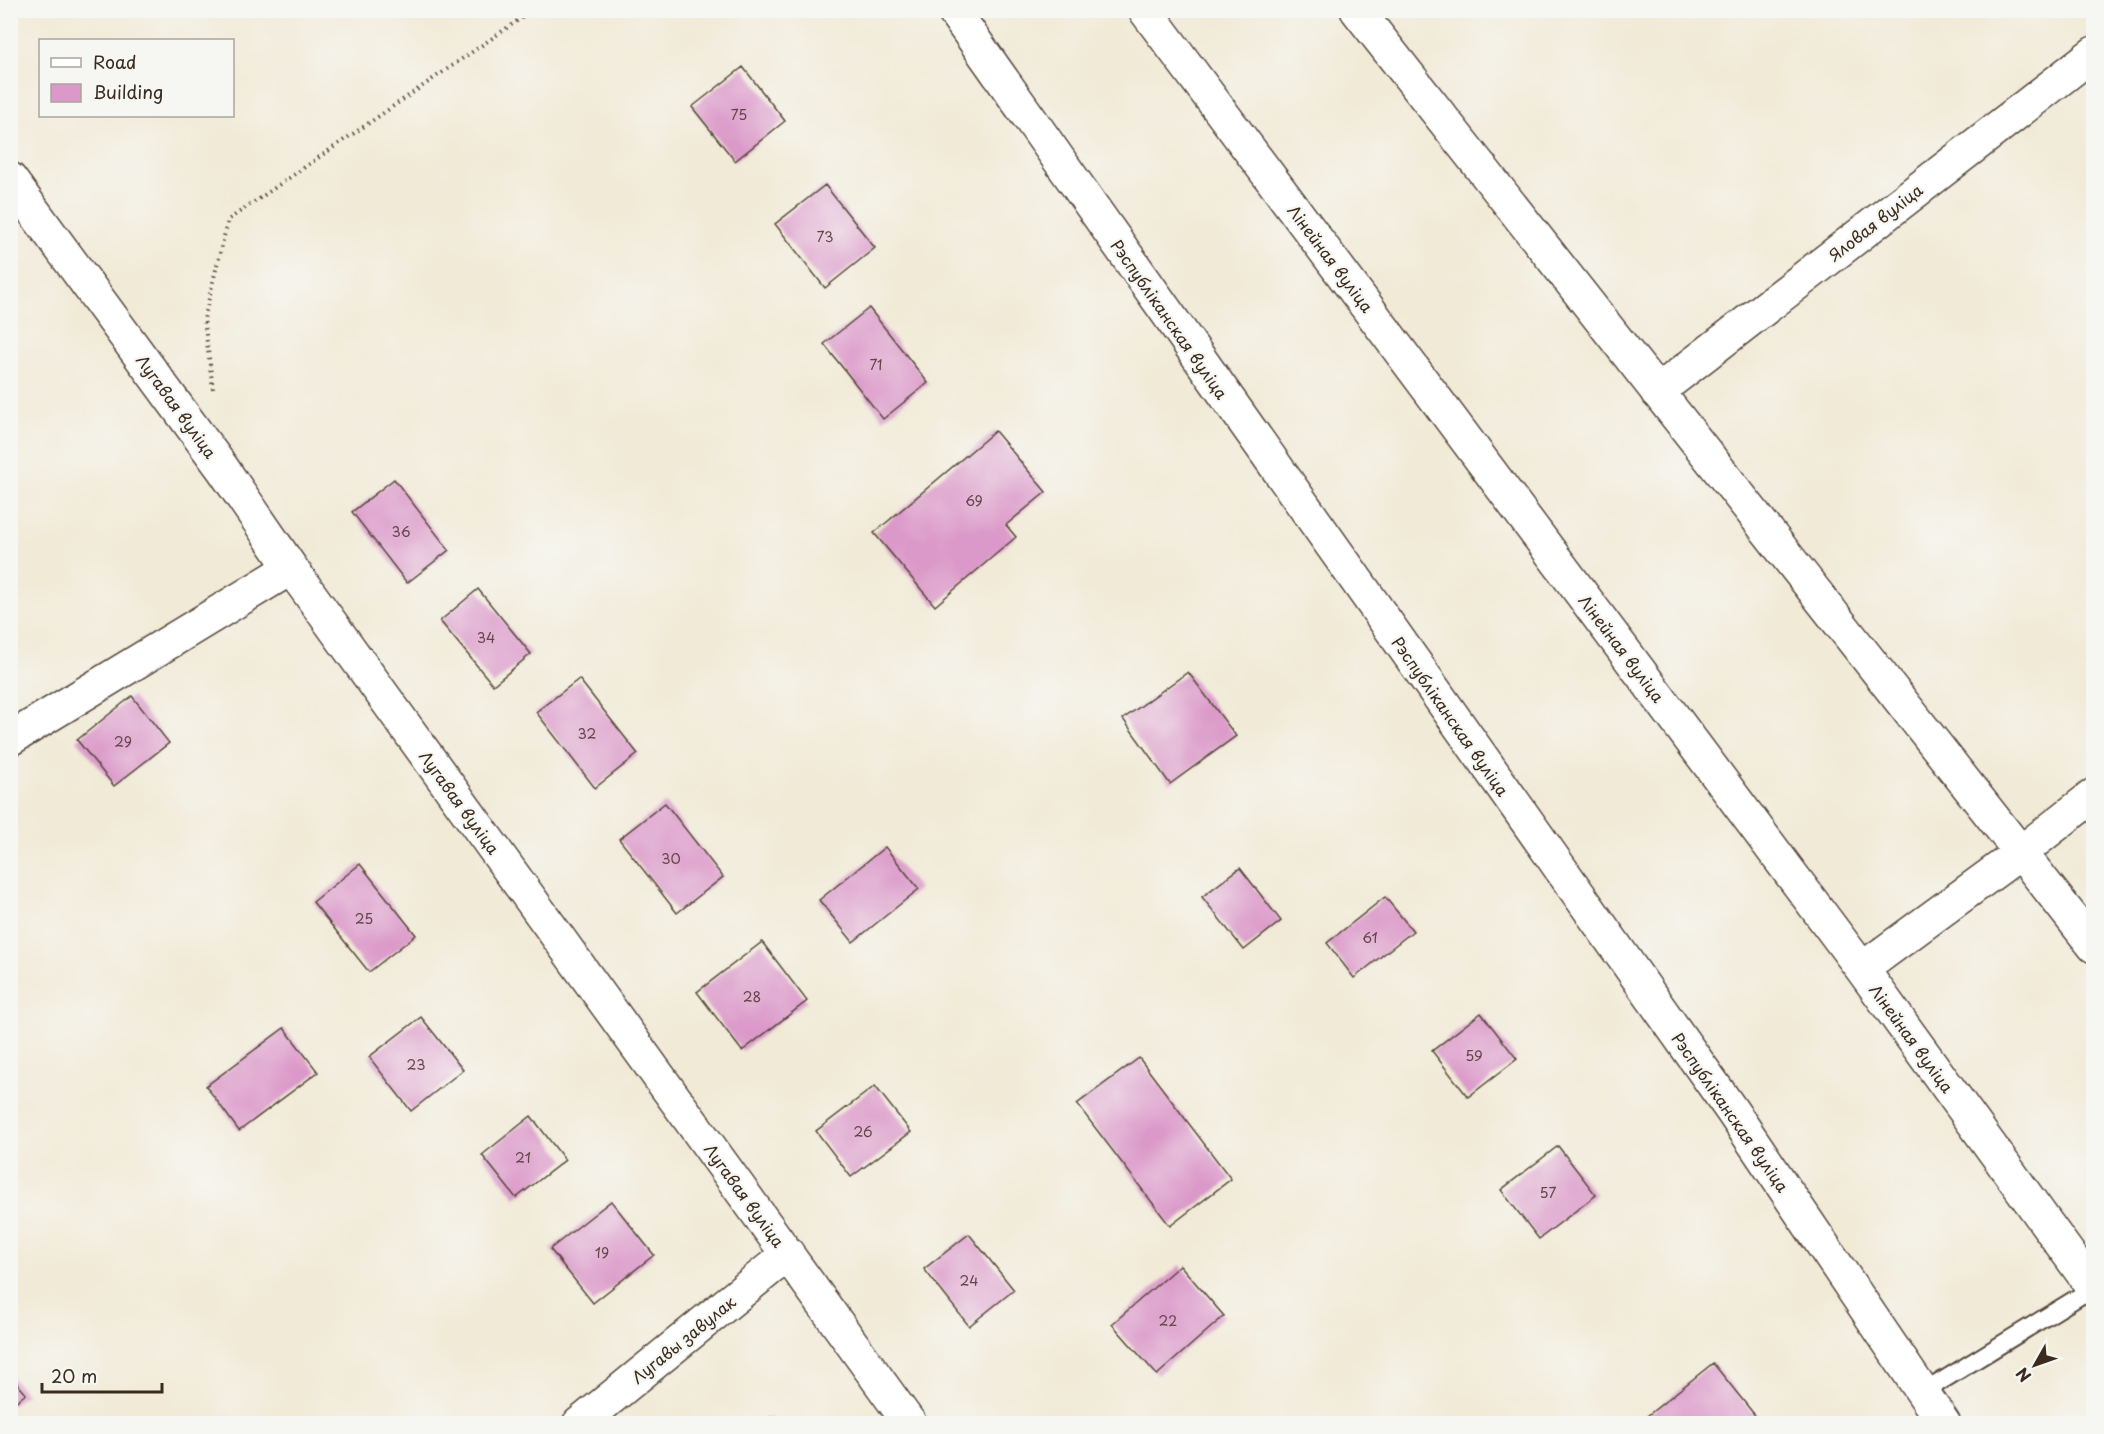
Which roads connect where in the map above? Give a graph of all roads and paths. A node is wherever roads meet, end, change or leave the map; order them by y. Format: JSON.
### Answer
{"nodes":[{"id":1,"x":532,"y":10,"type":"edge"},
{"id":2,"x":953,"y":10,"type":"edge"},
{"id":3,"x":1145,"y":10,"type":"edge"},
{"id":4,"x":1357,"y":10,"type":"edge"},
{"id":5,"x":2094,"y":53,"type":"edge"},
{"id":6,"x":10,"y":179,"type":"edge"},
{"id":7,"x":1656,"y":392,"type":"junction"},
{"id":8,"x":214,"y":400,"type":"dead end"},
{"id":9,"x":291,"y":568,"type":"junction"},
{"id":10,"x":10,"y":739,"type":"edge"},
{"id":11,"x":2094,"y":795,"type":"edge"},
{"id":12,"x":2020,"y":853,"type":"junction"},
{"id":13,"x":2094,"y":946,"type":"edge"},
{"id":14,"x":1862,"y":969,"type":"junction"},
{"id":15,"x":788,"y":1254,"type":"junction"},
{"id":16,"x":2093,"y":1289,"type":"edge"},
{"id":17,"x":1922,"y":1393,"type":"junction"},
{"id":18,"x":579,"y":1424,"type":"edge"},
{"id":19,"x":910,"y":1424,"type":"edge"},
{"id":20,"x":1944,"y":1424,"type":"edge"}],
"edges":[{"from":1,"to":8,"type":"path"},
{"from":2,"to":17,"type":"street","name":"Рэспубліканская вуліца"},
{"from":3,"to":14,"type":"street","name":"Лінейная вуліца"},
{"from":4,"to":7,"type":"street"},
{"from":5,"to":7,"type":"street","name":"Яловая вуліца"},
{"from":6,"to":9,"type":"street","name":"Лугавая вуліца"},
{"from":7,"to":12,"type":"street"},
{"from":9,"to":10,"type":"street"},
{"from":9,"to":15,"type":"street","name":"Лугавая вуліца"},
{"from":11,"to":12,"type":"street"},
{"from":12,"to":13,"type":"street"},
{"from":12,"to":14,"type":"street"},
{"from":14,"to":16,"type":"street","name":"Лінейная вуліца"},
{"from":15,"to":18,"type":"street","name":"Лугавы завулак"},
{"from":15,"to":19,"type":"street","name":"Лугавая вуліца"},
{"from":16,"to":17,"type":"lane"},
{"from":17,"to":20,"type":"street","name":"Рэспубліканская вуліца"}]}
